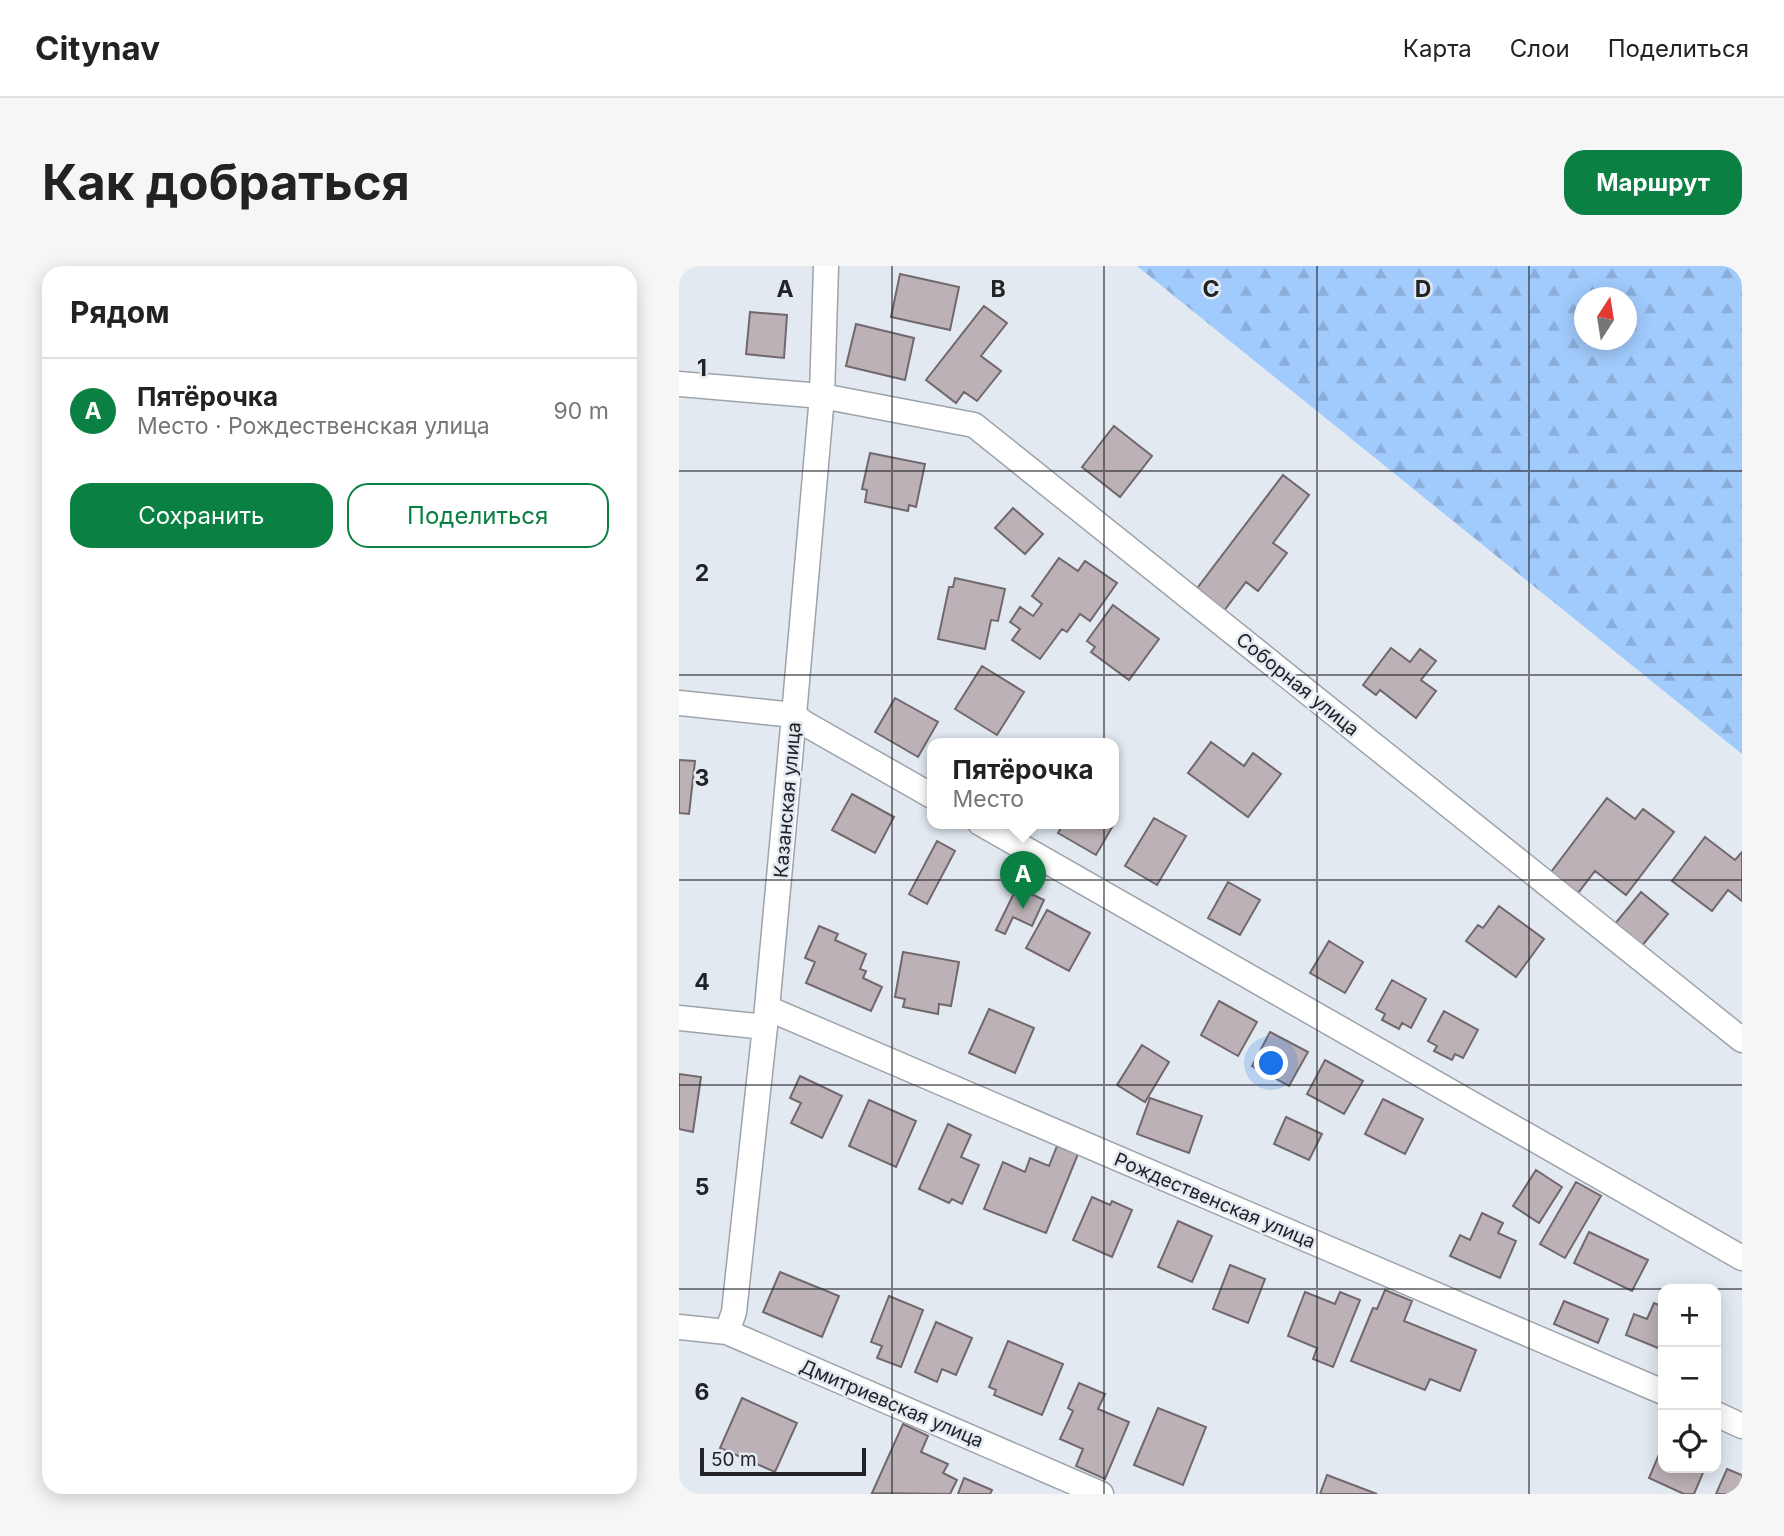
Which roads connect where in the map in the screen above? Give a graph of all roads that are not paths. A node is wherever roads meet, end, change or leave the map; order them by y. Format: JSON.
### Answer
{"nodes":[{"id":1,"x":826,"y":266,"type":"edge"},
{"id":2,"x":679,"y":384,"type":"edge"},
{"id":3,"x":822,"y":396,"type":"junction"},
{"id":4,"x":679,"y":703,"type":"edge"},
{"id":5,"x":794,"y":715,"type":"junction"},
{"id":6,"x":927,"y":793,"type":"edge"},
{"id":7,"x":991,"y":829,"type":"edge"},
{"id":8,"x":766,"y":1017,"type":"junction"},
{"id":9,"x":679,"y":1018,"type":"edge"},
{"id":10,"x":1742,"y":1040,"type":"edge"},
{"id":11,"x":1742,"y":1258,"type":"edge"},
{"id":12,"x":679,"y":1327,"type":"edge"},
{"id":13,"x":727,"y":1332,"type":"junction"},
{"id":14,"x":1658,"y":1390,"type":"edge"},
{"id":15,"x":1721,"y":1417,"type":"edge"},
{"id":16,"x":1742,"y":1426,"type":"edge"},
{"id":17,"x":1101,"y":1494,"type":"edge"}],
"edges":[{"from":1,"to":3,"type":"street","name":"Казанская улица"},
{"from":2,"to":3,"type":"street","name":"Соборная улица"},
{"from":3,"to":5,"type":"street","name":"Казанская улица"},
{"from":3,"to":10,"type":"street","name":"Соборная улица"},
{"from":4,"to":5,"type":"street"},
{"from":5,"to":6,"type":"street"},
{"from":5,"to":8,"type":"street","name":"Казанская улица"},
{"from":7,"to":11,"type":"street"},
{"from":8,"to":9,"type":"street","name":"Рождественская улица"},
{"from":8,"to":13,"type":"street","name":"Казанская улица"},
{"from":8,"to":14,"type":"street","name":"Рождественская улица"},
{"from":12,"to":13,"type":"street","name":"Дмитриевская улица"},
{"from":13,"to":17,"type":"street","name":"Дмитриевская улица"},
{"from":15,"to":16,"type":"street"}]}
